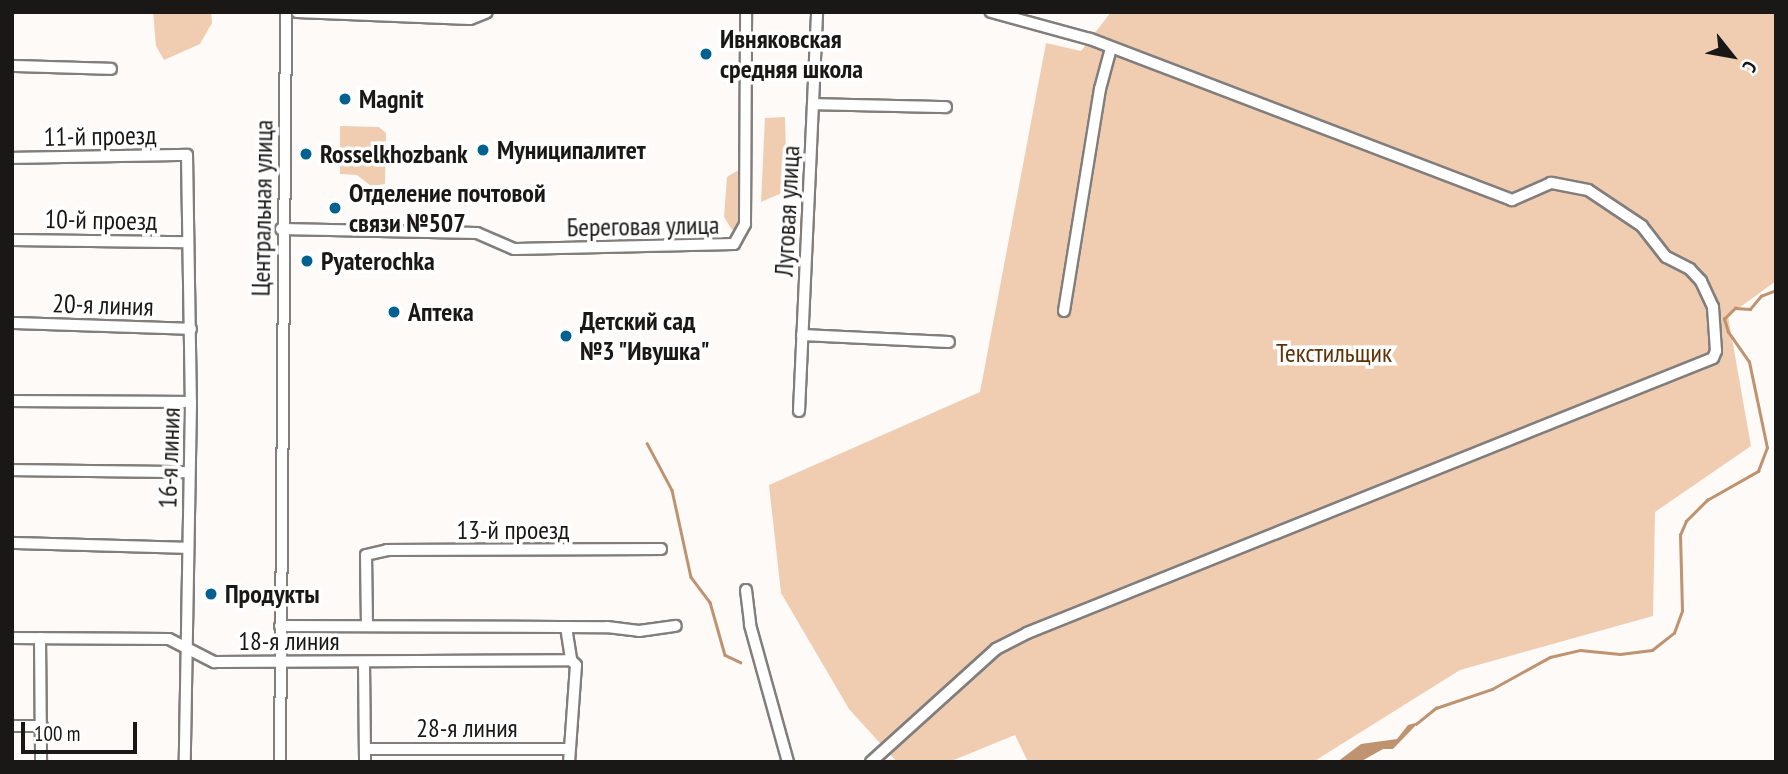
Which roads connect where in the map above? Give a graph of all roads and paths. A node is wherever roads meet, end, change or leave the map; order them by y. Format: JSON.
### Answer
{"nodes":[{"id":1,"x":286,"y":12,"type":"edge"},
{"id":2,"x":297,"y":12,"type":"edge"},
{"id":3,"x":487,"y":12,"type":"edge"},
{"id":4,"x":746,"y":12,"type":"edge"},
{"id":5,"x":817,"y":12,"type":"edge"},
{"id":6,"x":991,"y":12,"type":"edge"},
{"id":7,"x":1111,"y":48,"type":"junction"},
{"id":8,"x":12,"y":66,"type":"edge"},
{"id":9,"x":111,"y":69,"type":"dead end"},
{"id":10,"x":813,"y":104,"type":"junction"},
{"id":11,"x":946,"y":107,"type":"dead end"},
{"id":12,"x":187,"y":155,"type":"joint"},
{"id":13,"x":12,"y":158,"type":"edge"},
{"id":14,"x":281,"y":229,"type":"junction"},
{"id":15,"x":12,"y":240,"type":"edge"},
{"id":16,"x":188,"y":242,"type":"junction"},
{"id":17,"x":1064,"y":311,"type":"dead end"},
{"id":18,"x":12,"y":323,"type":"edge"},
{"id":19,"x":191,"y":329,"type":"junction"},
{"id":20,"x":802,"y":335,"type":"junction"},
{"id":21,"x":948,"y":342,"type":"dead end"},
{"id":22,"x":12,"y":401,"type":"edge"},
{"id":23,"x":191,"y":402,"type":"junction"},
{"id":24,"x":799,"y":411,"type":"dead end"},
{"id":25,"x":12,"y":470,"type":"edge"},
{"id":26,"x":188,"y":472,"type":"junction"},
{"id":27,"x":12,"y":543,"type":"edge"},
{"id":28,"x":187,"y":548,"type":"junction"},
{"id":29,"x":662,"y":549,"type":"dead end"},
{"id":30,"x":746,"y":590,"type":"dead end"},
{"id":31,"x":280,"y":626,"type":"junction"},
{"id":32,"x":367,"y":626,"type":"junction"},
{"id":33,"x":676,"y":626,"type":"dead end"},
{"id":34,"x":566,"y":627,"type":"junction"},
{"id":35,"x":40,"y":638,"type":"junction"},
{"id":36,"x":12,"y":639,"type":"edge"},
{"id":37,"x":186,"y":646,"type":"junction"},
{"id":38,"x":571,"y":660,"type":"junction"},
{"id":39,"x":280,"y":662,"type":"junction"},
{"id":40,"x":364,"y":662,"type":"junction"},
{"id":41,"x":12,"y":726,"type":"edge"},
{"id":42,"x":42,"y":726,"type":"junction"},
{"id":43,"x":569,"y":749,"type":"junction"},
{"id":44,"x":365,"y":750,"type":"junction"},
{"id":45,"x":41,"y":762,"type":"edge"},
{"id":46,"x":185,"y":762,"type":"edge"},
{"id":47,"x":280,"y":762,"type":"edge"},
{"id":48,"x":365,"y":762,"type":"edge"},
{"id":49,"x":569,"y":762,"type":"edge"},
{"id":50,"x":788,"y":762,"type":"edge"},
{"id":51,"x":871,"y":762,"type":"edge"}],
"edges":[{"from":1,"to":14,"type":"street","name":"Центральная улица"},
{"from":2,"to":3,"type":"street"},
{"from":4,"to":14,"type":"street","name":"Береговая улица"},
{"from":5,"to":10,"type":"street","name":"Луговая улица"},
{"from":6,"to":7,"type":"street"},
{"from":7,"to":17,"type":"street"},
{"from":7,"to":51,"type":"street"},
{"from":8,"to":9,"type":"street"},
{"from":10,"to":11,"type":"street"},
{"from":10,"to":20,"type":"street","name":"Луговая улица"},
{"from":12,"to":13,"type":"street","name":"11-й проезд"},
{"from":12,"to":16,"type":"street","name":"16-я линия"},
{"from":14,"to":31,"type":"street","name":"Центральная улица"},
{"from":15,"to":16,"type":"street","name":"10-й проезд"},
{"from":16,"to":19,"type":"street","name":"16-я линия"},
{"from":18,"to":19,"type":"street","name":"20-я линия"},
{"from":19,"to":23,"type":"street","name":"16-я линия"},
{"from":20,"to":21,"type":"street"},
{"from":20,"to":24,"type":"street","name":"Луговая улица"},
{"from":22,"to":23,"type":"street"},
{"from":23,"to":26,"type":"street","name":"16-я линия"},
{"from":25,"to":26,"type":"street"},
{"from":26,"to":28,"type":"street","name":"16-я линия"},
{"from":27,"to":28,"type":"street"},
{"from":28,"to":37,"type":"street","name":"16-я линия"},
{"from":29,"to":32,"type":"street","name":"13-й проезд"},
{"from":30,"to":50,"type":"street"},
{"from":31,"to":32,"type":"street"},
{"from":31,"to":39,"type":"street"},
{"from":32,"to":34,"type":"street"},
{"from":33,"to":34,"type":"street"},
{"from":34,"to":38,"type":"street"},
{"from":35,"to":36,"type":"street","name":"18-я линия"},
{"from":35,"to":37,"type":"street","name":"18-я линия"},
{"from":35,"to":42,"type":"street"},
{"from":37,"to":39,"type":"street","name":"18-я линия"},
{"from":37,"to":46,"type":"street","name":"16-я линия"},
{"from":38,"to":40,"type":"street","name":"18-я линия"},
{"from":38,"to":43,"type":"street"},
{"from":39,"to":40,"type":"street","name":"18-я линия"},
{"from":39,"to":47,"type":"street"},
{"from":40,"to":44,"type":"street"},
{"from":41,"to":42,"type":"street"},
{"from":42,"to":45,"type":"street"},
{"from":43,"to":44,"type":"street","name":"28-я линия"},
{"from":43,"to":49,"type":"street"},
{"from":44,"to":48,"type":"street"}]}
